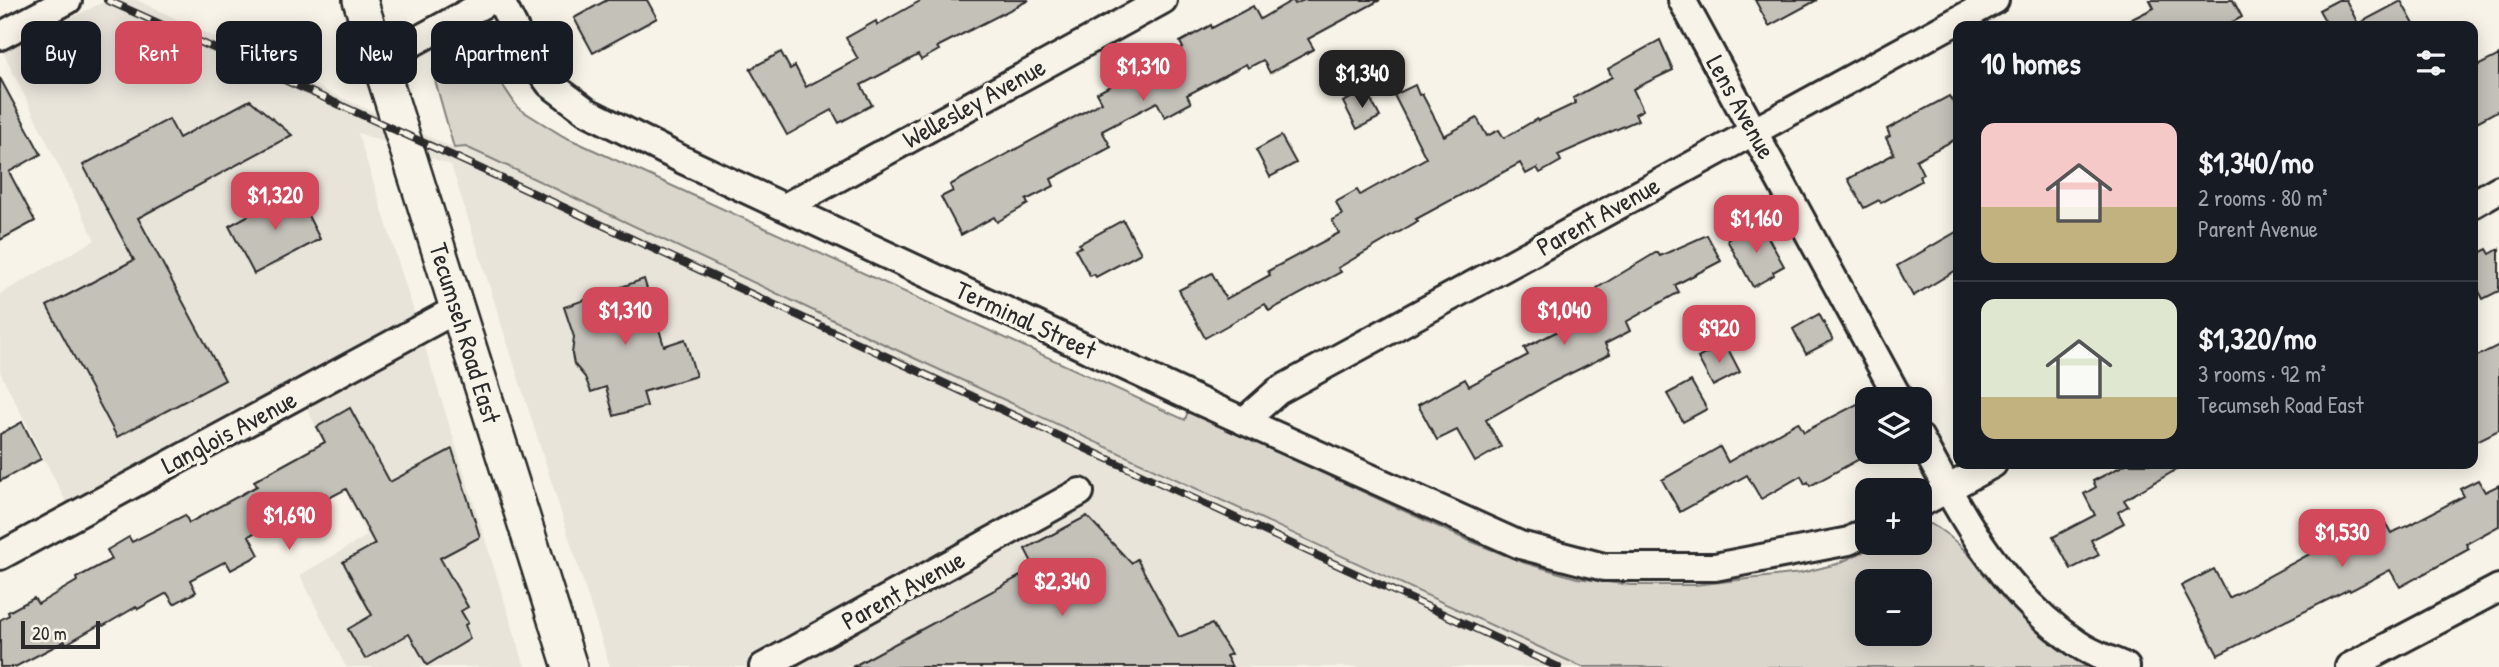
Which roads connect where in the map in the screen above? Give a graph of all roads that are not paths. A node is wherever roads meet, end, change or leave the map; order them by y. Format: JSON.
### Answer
{"nodes":[{"id":1,"x":68,"y":0,"type":"edge"},
{"id":2,"x":360,"y":0,"type":"edge"},
{"id":3,"x":491,"y":0,"type":"edge"},
{"id":4,"x":500,"y":0,"type":"edge"},
{"id":5,"x":1163,"y":0,"type":"edge"},
{"id":6,"x":1682,"y":0,"type":"edge"},
{"id":7,"x":1995,"y":0,"type":"edge"},
{"id":8,"x":367,"y":21,"type":"edge"},
{"id":9,"x":1957,"y":21,"type":"edge"},
{"id":10,"x":1953,"y":23,"type":"edge"},
{"id":11,"x":0,"y":36,"type":"edge"},
{"id":12,"x":417,"y":40,"type":"edge"},
{"id":13,"x":386,"y":84,"type":"edge"},
{"id":14,"x":1754,"y":132,"type":"junction"},
{"id":15,"x":2499,"y":189,"type":"edge"},
{"id":16,"x":2478,"y":201,"type":"edge"},
{"id":17,"x":785,"y":207,"type":"junction"},
{"id":18,"x":457,"y":309,"type":"junction"},
{"id":19,"x":1892,"y":387,"type":"edge"},
{"id":20,"x":1244,"y":421,"type":"junction"},
{"id":21,"x":1932,"y":461,"type":"edge"},
{"id":22,"x":1984,"y":469,"type":"edge"},
{"id":23,"x":1947,"y":489,"type":"junction"},
{"id":24,"x":1080,"y":492,"type":"dead end"},
{"id":25,"x":1932,"y":497,"type":"edge"},
{"id":26,"x":1855,"y":538,"type":"edge"},
{"id":27,"x":0,"y":556,"type":"edge"},
{"id":28,"x":2499,"y":588,"type":"edge"},
{"id":29,"x":569,"y":667,"type":"edge"},
{"id":30,"x":763,"y":667,"type":"edge"},
{"id":31,"x":2126,"y":667,"type":"edge"},
{"id":32,"x":2349,"y":667,"type":"edge"}],
"edges":[{"from":1,"to":11,"type":"street"},
{"from":2,"to":8,"type":"main road","name":"Tecumseh Road East"},
{"from":3,"to":12,"type":"street"},
{"from":4,"to":17,"type":"street","name":"Terminal Street"},
{"from":5,"to":17,"type":"street","name":"Wellesley Avenue"},
{"from":6,"to":14,"type":"street","name":"Lens Avenue"},
{"from":7,"to":9,"type":"street","name":"Parent Avenue"},
{"from":10,"to":14,"type":"street","name":"Parent Avenue"},
{"from":13,"to":18,"type":"main road","name":"Tecumseh Road East"},
{"from":14,"to":19,"type":"street","name":"Lens Avenue"},
{"from":14,"to":20,"type":"street","name":"Parent Avenue"},
{"from":15,"to":16,"type":"street"},
{"from":17,"to":20,"type":"street","name":"Terminal Street"},
{"from":18,"to":27,"type":"street","name":"Langlois Avenue"},
{"from":18,"to":29,"type":"main road","name":"Tecumseh Road East"},
{"from":20,"to":26,"type":"street","name":"Terminal Street"},
{"from":21,"to":23,"type":"street"},
{"from":22,"to":23,"type":"street"},
{"from":23,"to":25,"type":"street"},
{"from":23,"to":31,"type":"street"},
{"from":24,"to":30,"type":"street","name":"Parent Avenue"},
{"from":28,"to":32,"type":"street"}]}
